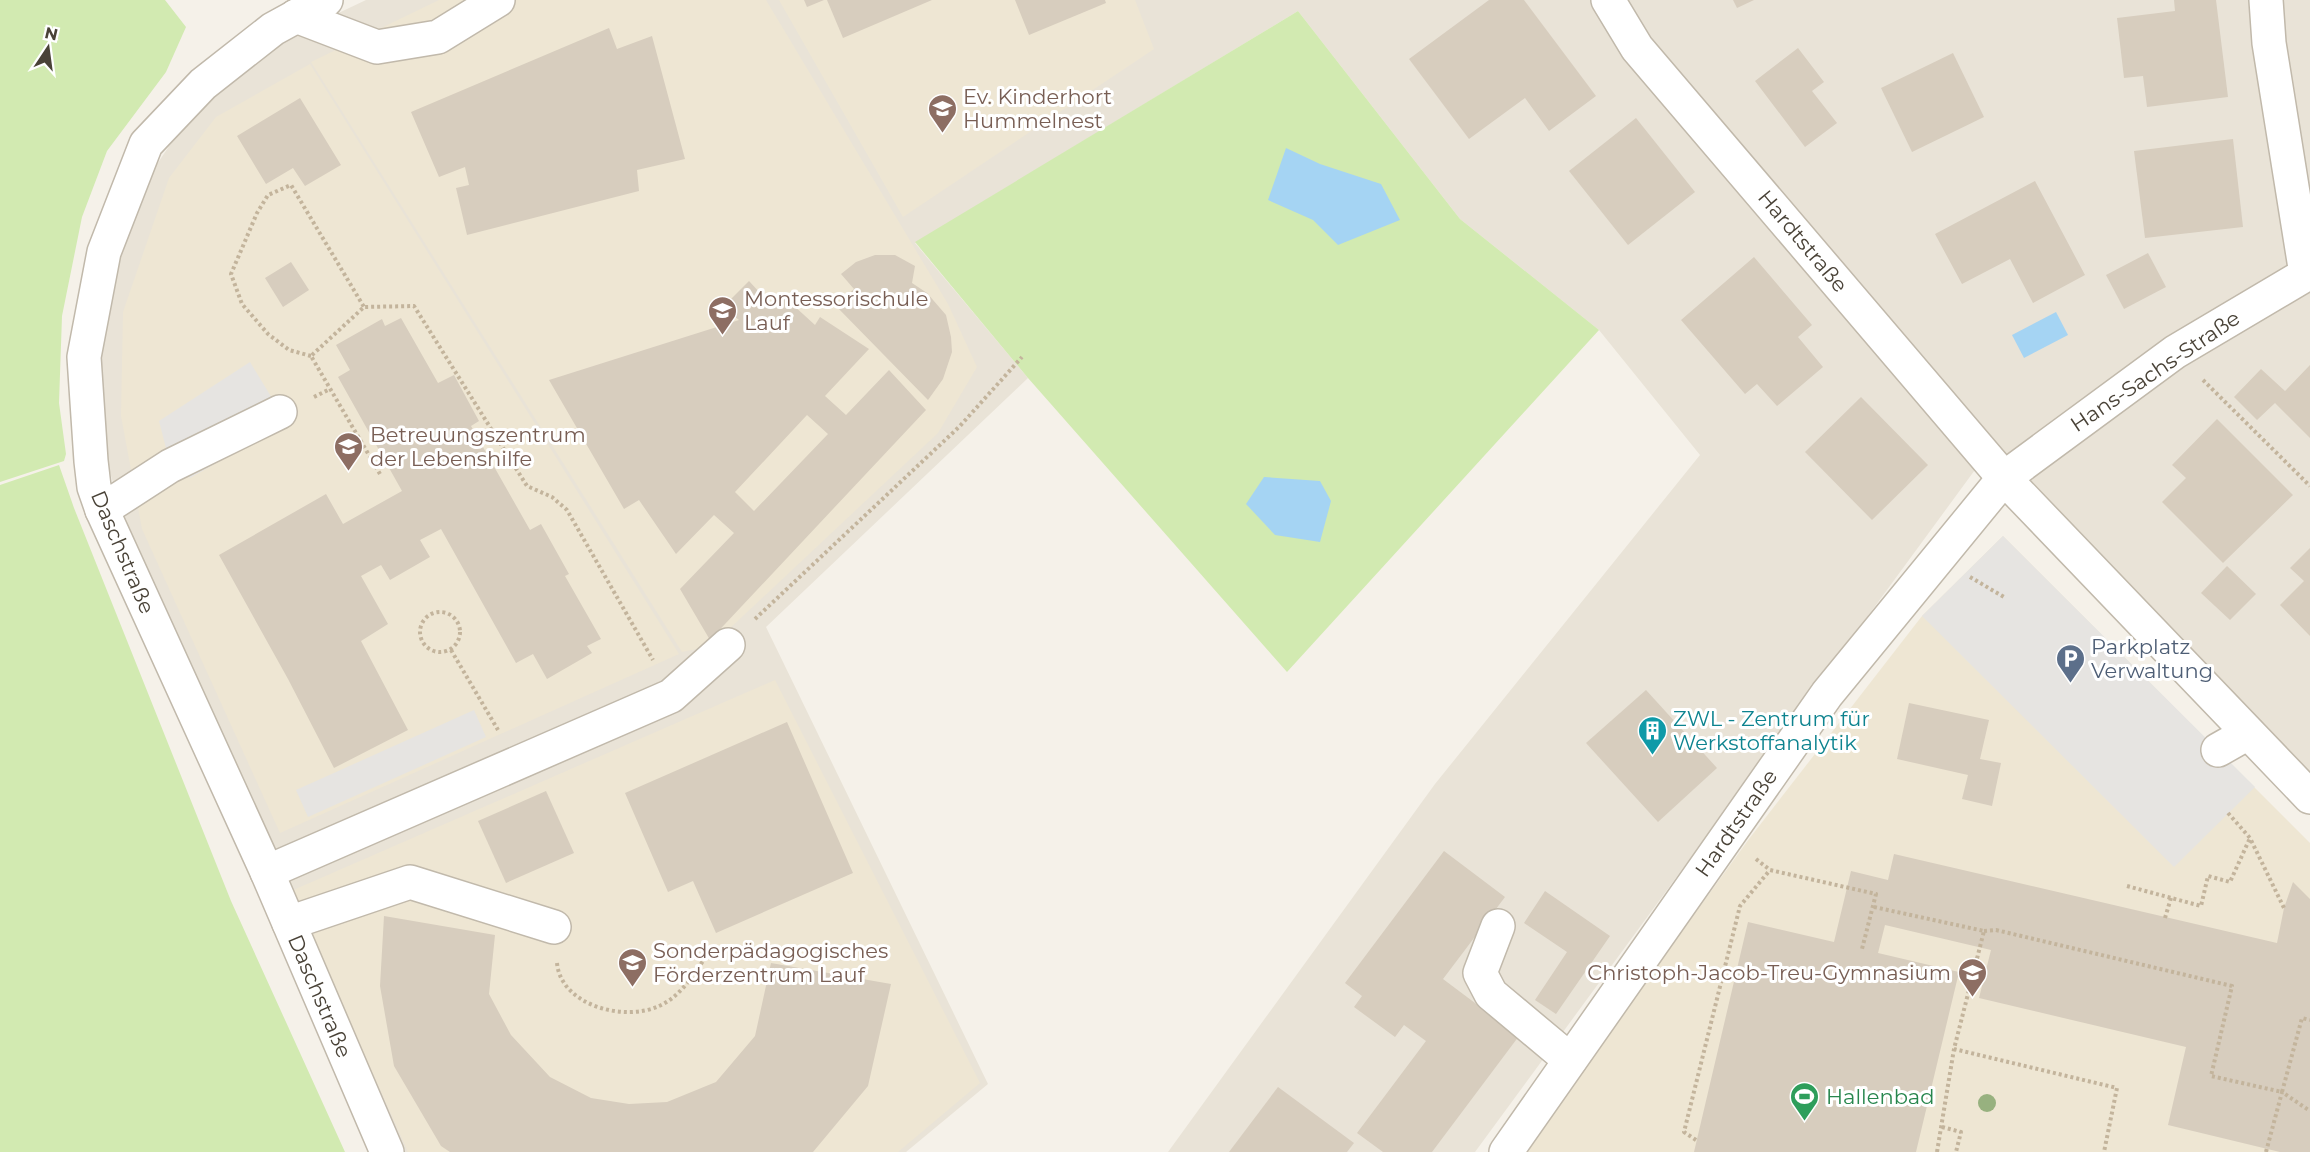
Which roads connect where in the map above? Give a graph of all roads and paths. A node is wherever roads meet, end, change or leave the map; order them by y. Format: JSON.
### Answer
{"nodes":[{"id":1,"x":326,"y":0,"type":"edge"},
{"id":2,"x":498,"y":0,"type":"edge"},
{"id":3,"x":1608,"y":0,"type":"edge"},
{"id":4,"x":2266,"y":0,"type":"edge"},
{"id":5,"x":297,"y":16,"type":"junction"},
{"id":6,"x":2308,"y":273,"type":"edge"},
{"id":7,"x":364,"y":307,"type":"junction"},
{"id":8,"x":2175,"y":352,"type":"junction"},
{"id":9,"x":311,"y":356,"type":"junction"},
{"id":10,"x":1022,"y":357,"type":"dead end"},
{"id":11,"x":280,"y":412,"type":"dead end"},
{"id":12,"x":380,"y":474,"type":"dead end"},
{"id":13,"x":2004,"y":478,"type":"junction"},
{"id":14,"x":2310,"y":486,"type":"edge"},
{"id":15,"x":102,"y":510,"type":"junction"},
{"id":16,"x":1965,"y":574,"type":"dead end"},
{"id":17,"x":2004,"y":597,"type":"dead end"},
{"id":18,"x":728,"y":645,"type":"joint"},
{"id":19,"x":451,"y":650,"type":"junction"},
{"id":20,"x":671,"y":696,"type":"junction"},
{"id":21,"x":2248,"y":733,"type":"junction"},
{"id":22,"x":2218,"y":750,"type":"dead end"},
{"id":23,"x":517,"y":763,"type":"junction"},
{"id":24,"x":2310,"y":797,"type":"edge"},
{"id":25,"x":2228,"y":813,"type":"dead end"},
{"id":26,"x":1728,"y":836,"type":"junction"},
{"id":27,"x":2250,"y":838,"type":"junction"},
{"id":28,"x":1770,"y":870,"type":"junction"},
{"id":29,"x":267,"y":872,"type":"junction"},
{"id":30,"x":2127,"y":886,"type":"dead end"},
{"id":31,"x":2171,"y":898,"type":"junction"},
{"id":32,"x":1874,"y":907,"type":"junction"},
{"id":33,"x":2284,"y":908,"type":"dead end"},
{"id":34,"x":2165,"y":918,"type":"dead end"},
{"id":35,"x":289,"y":923,"type":"junction"},
{"id":36,"x":1498,"y":926,"type":"dead end"},
{"id":37,"x":554,"y":927,"type":"joint"},
{"id":38,"x":1984,"y":931,"type":"junction"},
{"id":39,"x":1862,"y":949,"type":"dead end"},
{"id":40,"x":709,"y":952,"type":"dead end"},
{"id":41,"x":2310,"y":1020,"type":"edge"},
{"id":42,"x":1954,"y":1049,"type":"junction"},
{"id":43,"x":1570,"y":1060,"type":"junction"},
{"id":44,"x":2282,"y":1092,"type":"junction"},
{"id":45,"x":2310,"y":1111,"type":"edge"},
{"id":46,"x":1942,"y":1127,"type":"junction"},
{"id":47,"x":1696,"y":1140,"type":"dead end"},
{"id":48,"x":387,"y":1152,"type":"edge"},
{"id":49,"x":1506,"y":1152,"type":"edge"},
{"id":50,"x":1937,"y":1152,"type":"edge"},
{"id":51,"x":1956,"y":1152,"type":"edge"},
{"id":52,"x":2104,"y":1152,"type":"edge"},
{"id":53,"x":2266,"y":1152,"type":"edge"}],
"edges":[{"from":1,"to":5,"type":"street","name":"Daschstraße"},
{"from":2,"to":5,"type":"street"},
{"from":3,"to":13,"type":"street","name":"Hardtstraße"},
{"from":4,"to":6,"type":"street"},
{"from":5,"to":15,"type":"street","name":"Daschstraße"},
{"from":6,"to":8,"type":"street","name":"Hans-Sachs-Straße"},
{"from":7,"to":9,"type":"path"},
{"from":7,"to":9,"type":"path"},
{"from":7,"to":20,"type":"path"},
{"from":8,"to":13,"type":"street","name":"Hans-Sachs-Straße"},
{"from":8,"to":14,"type":"path"},
{"from":9,"to":12,"type":"path"},
{"from":10,"to":18,"type":"path"},
{"from":11,"to":15,"type":"street"},
{"from":13,"to":21,"type":"street","name":"Hardtstraße"},
{"from":13,"to":26,"type":"street","name":"Hardtstraße"},
{"from":15,"to":29,"type":"street","name":"Daschstraße"},
{"from":16,"to":17,"type":"path"},
{"from":18,"to":20,"type":"street"},
{"from":19,"to":19,"type":"path"},
{"from":19,"to":23,"type":"path"},
{"from":20,"to":23,"type":"street"},
{"from":21,"to":22,"type":"street"},
{"from":21,"to":24,"type":"street","name":"Hardtstraße"},
{"from":23,"to":29,"type":"street"},
{"from":25,"to":27,"type":"path"},
{"from":26,"to":28,"type":"path"},
{"from":26,"to":43,"type":"street","name":"Hardtstraße"},
{"from":27,"to":31,"type":"path"},
{"from":27,"to":33,"type":"path"},
{"from":28,"to":32,"type":"path"},
{"from":28,"to":47,"type":"path"},
{"from":29,"to":35,"type":"street","name":"Daschstraße"},
{"from":30,"to":31,"type":"path"},
{"from":31,"to":34,"type":"path"},
{"from":32,"to":38,"type":"path"},
{"from":32,"to":39,"type":"path"},
{"from":35,"to":37,"type":"street"},
{"from":35,"to":48,"type":"street","name":"Daschstraße"},
{"from":36,"to":43,"type":"street"},
{"from":37,"to":40,"type":"path"},
{"from":38,"to":42,"type":"path"},
{"from":38,"to":44,"type":"path"},
{"from":41,"to":44,"type":"path"},
{"from":42,"to":46,"type":"path"},
{"from":42,"to":52,"type":"path"},
{"from":43,"to":49,"type":"street","name":"Hardtstraße"},
{"from":44,"to":45,"type":"path"},
{"from":44,"to":53,"type":"path"},
{"from":46,"to":50,"type":"path"},
{"from":46,"to":51,"type":"path"}]}
